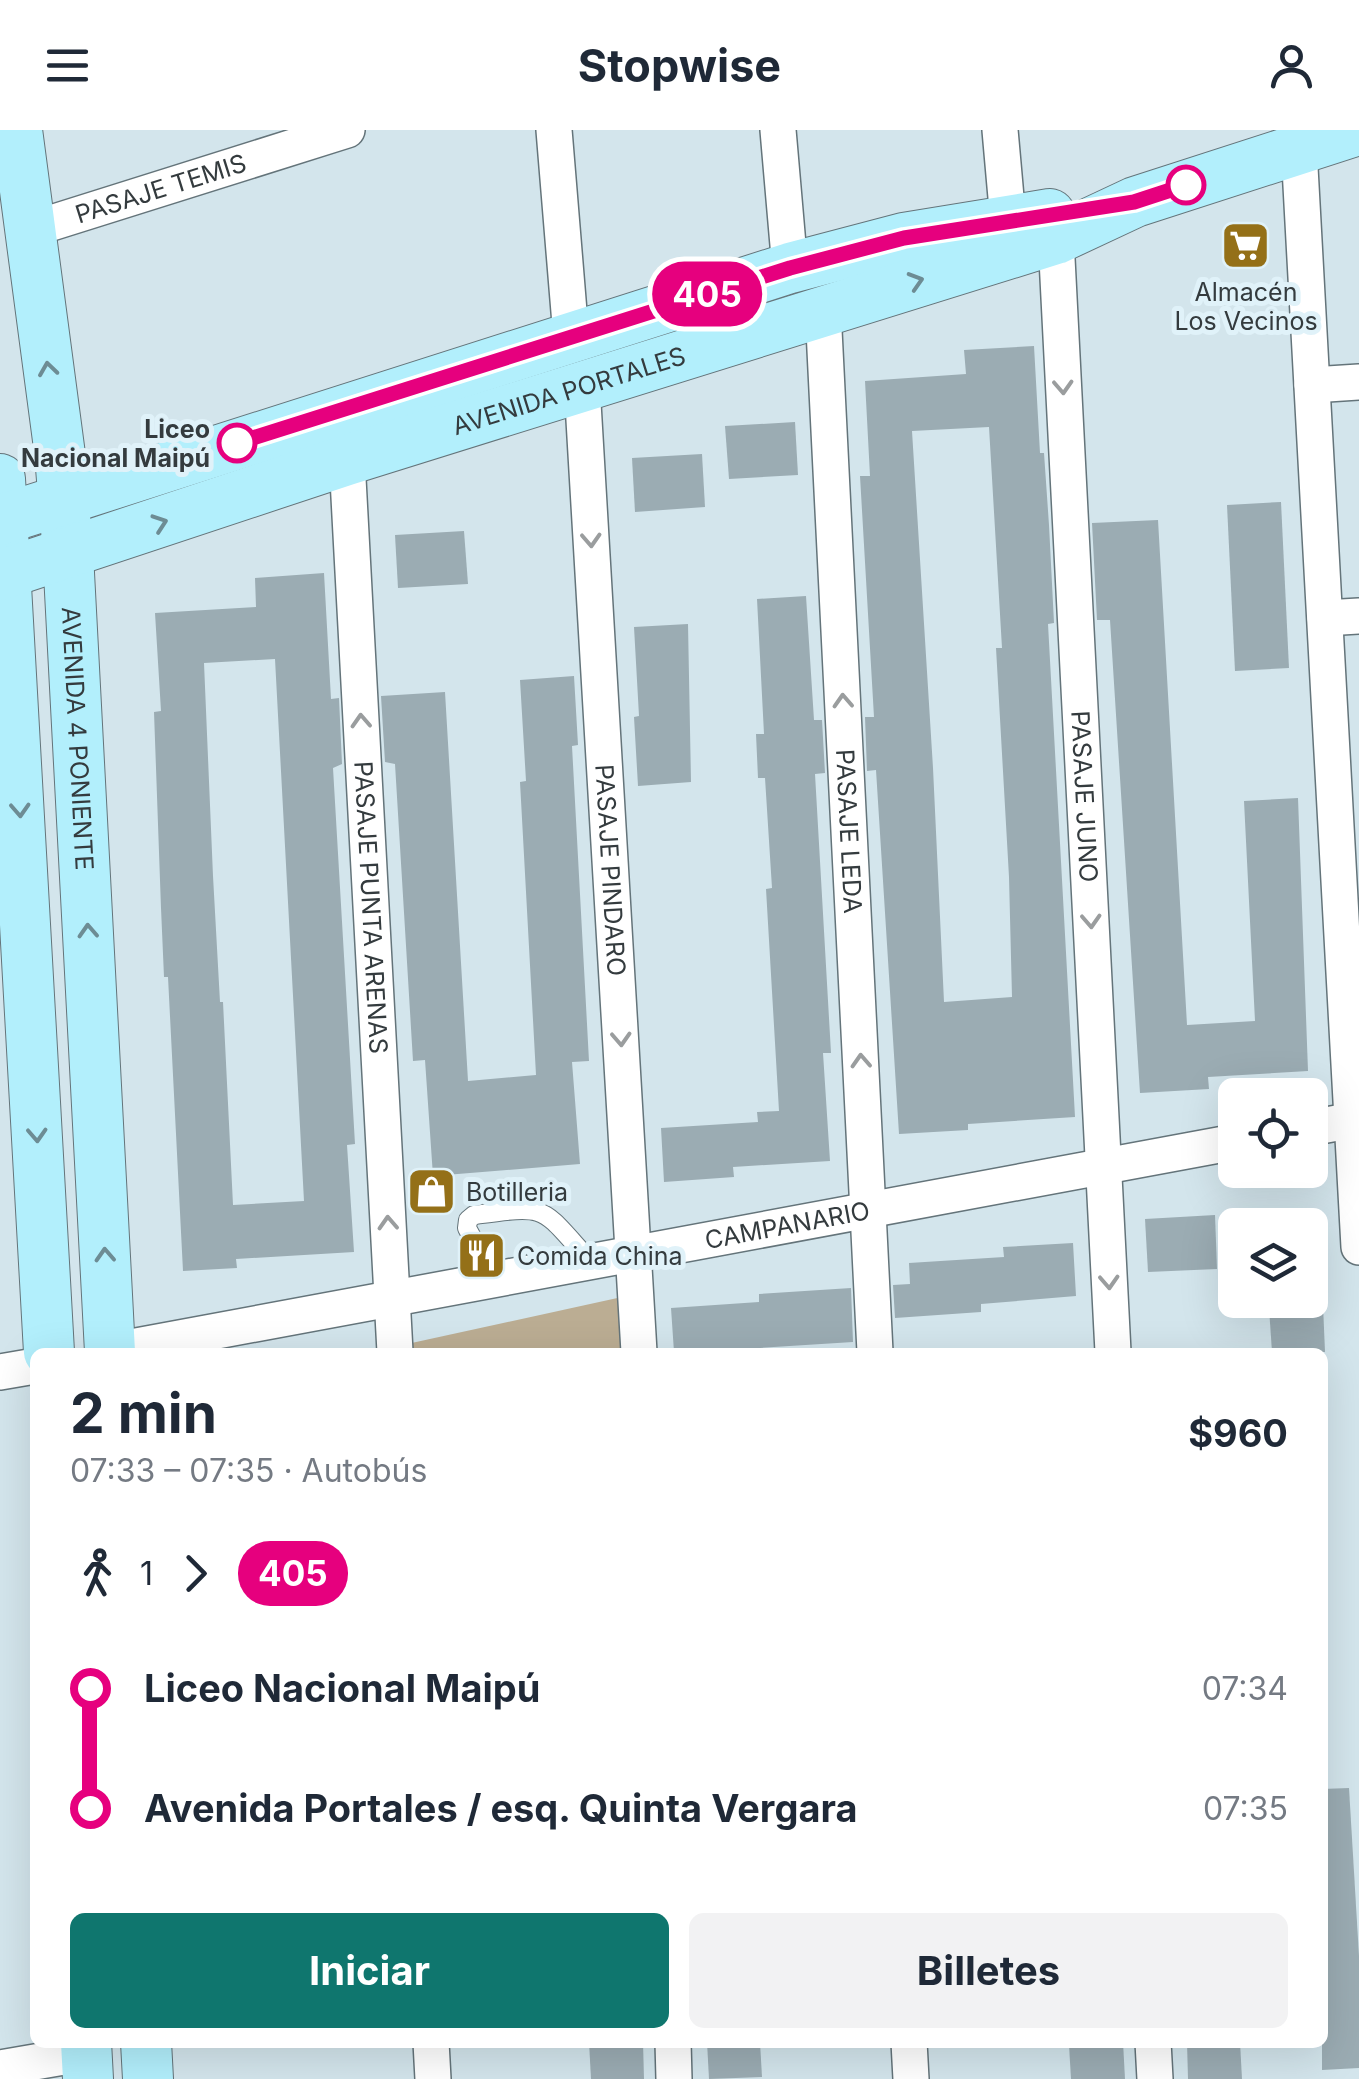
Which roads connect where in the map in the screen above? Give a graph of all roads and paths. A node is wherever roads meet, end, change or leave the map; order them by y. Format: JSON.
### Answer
{"nodes":[{"id":1,"x":16,"y":130,"type":"edge"},
{"id":2,"x":347,"y":130,"type":"edge"},
{"id":3,"x":554,"y":130,"type":"edge"},
{"id":4,"x":778,"y":130,"type":"edge"},
{"id":5,"x":1000,"y":130,"type":"edge"},
{"id":6,"x":1358,"y":130,"type":"edge"},
{"id":7,"x":1298,"y":140,"type":"edge"},
{"id":8,"x":1134,"y":202,"type":"junction"},
{"id":9,"x":1008,"y":220,"type":"junction"},
{"id":10,"x":29,"y":230,"type":"junction"},
{"id":11,"x":1056,"y":238,"type":"junction"},
{"id":12,"x":790,"y":268,"type":"junction"},
{"id":13,"x":823,"y":310,"type":"junction"},
{"id":14,"x":571,"y":336,"type":"junction"},
{"id":15,"x":1359,"y":382,"type":"edge"},
{"id":16,"x":1312,"y":385,"type":"junction"},
{"id":17,"x":582,"y":386,"type":"junction"},
{"id":18,"x":347,"y":460,"type":"junction"},
{"id":19,"x":63,"y":500,"type":"junction"},
{"id":20,"x":1,"y":506,"type":"edge"},
{"id":21,"x":68,"y":554,"type":"junction"},
{"id":22,"x":4,"y":574,"type":"edge"},
{"id":23,"x":1342,"y":617,"type":"edge"},
{"id":24,"x":1348,"y":847,"type":"edge"},
{"id":25,"x":1356,"y":1120,"type":"edge"},
{"id":26,"x":1328,"y":1125,"type":"edge"},
{"id":27,"x":1218,"y":1145,"type":"edge"},
{"id":28,"x":1103,"y":1166,"type":"junction"},
{"id":29,"x":868,"y":1210,"type":"junction"},
{"id":30,"x":1359,"y":1247,"type":"edge"},
{"id":31,"x":634,"y":1254,"type":"junction"},
{"id":32,"x":590,"y":1262,"type":"junction"},
{"id":33,"x":495,"y":1280,"type":"junction"},
{"id":34,"x":392,"y":1299,"type":"junction"},
{"id":35,"x":49,"y":1348,"type":"edge"},
{"id":36,"x":108,"y":1348,"type":"edge"},
{"id":37,"x":129,"y":1348,"type":"edge"},
{"id":38,"x":395,"y":1348,"type":"edge"},
{"id":39,"x":638,"y":1348,"type":"edge"},
{"id":40,"x":875,"y":1348,"type":"edge"},
{"id":41,"x":1114,"y":1348,"type":"edge"},
{"id":42,"x":30,"y":1367,"type":"edge"},
{"id":43,"x":0,"y":1372,"type":"edge"},
{"id":44,"x":146,"y":2048,"type":"edge"},
{"id":45,"x":431,"y":2048,"type":"edge"},
{"id":46,"x":673,"y":2048,"type":"edge"},
{"id":47,"x":909,"y":2048,"type":"edge"},
{"id":48,"x":1153,"y":2048,"type":"edge"},
{"id":49,"x":87,"y":2058,"type":"edge"},
{"id":50,"x":0,"y":2068,"type":"edge"},
{"id":51,"x":148,"y":2079,"type":"edge"},
{"id":52,"x":433,"y":2079,"type":"edge"},
{"id":53,"x":674,"y":2079,"type":"edge"},
{"id":54,"x":911,"y":2079,"type":"edge"},
{"id":55,"x":1155,"y":2079,"type":"edge"}],
"edges":[{"from":1,"to":10,"type":"main road","name":"AVENIDA 4 PONIENTE"},
{"from":2,"to":10,"type":"street","name":"PASAJE TEMIS"},
{"from":3,"to":14,"type":"street"},
{"from":4,"to":12,"type":"street"},
{"from":5,"to":9,"type":"street"},
{"from":6,"to":7,"type":"main road","name":"AVENIDA PORTALES"},
{"from":7,"to":8,"type":"main road","name":"AVENIDA PORTALES"},
{"from":7,"to":16,"type":"street"},
{"from":8,"to":9,"type":"main road","name":"AVENIDA PORTALES"},
{"from":8,"to":11,"type":"main road","name":"AVENIDA PORTALES"},
{"from":9,"to":12,"type":"main road","name":"AVENIDA PORTALES"},
{"from":19,"to":10,"type":"main road","name":"AVENIDA 4 PONIENTE","one_way":true},
{"from":13,"to":11,"type":"main road","name":"AVENIDA PORTALES","one_way":true},
{"from":11,"to":28,"type":"street","name":"PASAJE JUNO","one_way":true},
{"from":12,"to":14,"type":"main road","name":"AVENIDA PORTALES"},
{"from":13,"to":17,"type":"main road","name":"AVENIDA PORTALES"},
{"from":29,"to":13,"type":"street","name":"PASAJE LEDA","one_way":true},
{"from":14,"to":19,"type":"main road","name":"AVENIDA PORTALES"},
{"from":15,"to":16,"type":"street"},
{"from":16,"to":23,"type":"street"},
{"from":17,"to":18,"type":"main road","name":"AVENIDA PORTALES"},
{"from":17,"to":31,"type":"street","name":"PASAJE PINDARO","one_way":true},
{"from":21,"to":18,"type":"main road","name":"AVENIDA PORTALES","one_way":true},
{"from":34,"to":18,"type":"street","name":"PASAJE PUNTA ARENAS","one_way":true},
{"from":19,"to":20,"type":"main road","name":"AVENIDA PORTALES"},
{"from":19,"to":21,"type":"main road","name":"AVENIDA 4 PONIENTE"},
{"from":20,"to":22,"type":"main road"},
{"from":21,"to":22,"type":"main road","name":"AVENIDA PORTALES"},
{"from":36,"to":21,"type":"main road","name":"AVENIDA 4 PONIENTE","one_way":true},
{"from":22,"to":35,"type":"main road","one_way":true},
{"from":23,"to":24,"type":"street"},
{"from":24,"to":25,"type":"street"},
{"from":25,"to":26,"type":"street"},
{"from":25,"to":30,"type":"street"},
{"from":27,"to":28,"type":"street","name":"CAMPANARIO"},
{"from":28,"to":29,"type":"street","name":"CAMPANARIO"},
{"from":28,"to":41,"type":"street","name":"PASAJE JUNO","one_way":true},
{"from":29,"to":31,"type":"street","name":"CAMPANARIO"},
{"from":29,"to":40,"type":"street","name":"PASAJE LEDA"},
{"from":31,"to":32,"type":"street","name":"CAMPANARIO"},
{"from":31,"to":39,"type":"street","name":"PASAJE PINDARO"},
{"from":32,"to":33,"type":"street","name":"CAMPANARIO"},
{"from":32,"to":33,"type":"lane"},
{"from":33,"to":34,"type":"street","name":"CAMPANARIO"},
{"from":34,"to":37,"type":"street","name":"CAMPANARIO"},
{"from":34,"to":38,"type":"street","name":"PASAJE PUNTA ARENAS"},
{"from":42,"to":43,"type":"street"},
{"from":44,"to":51,"type":"main road"},
{"from":45,"to":52,"type":"street"},
{"from":46,"to":53,"type":"street"},
{"from":47,"to":54,"type":"street"},
{"from":48,"to":55,"type":"street"},
{"from":49,"to":50,"type":"street"}]}
